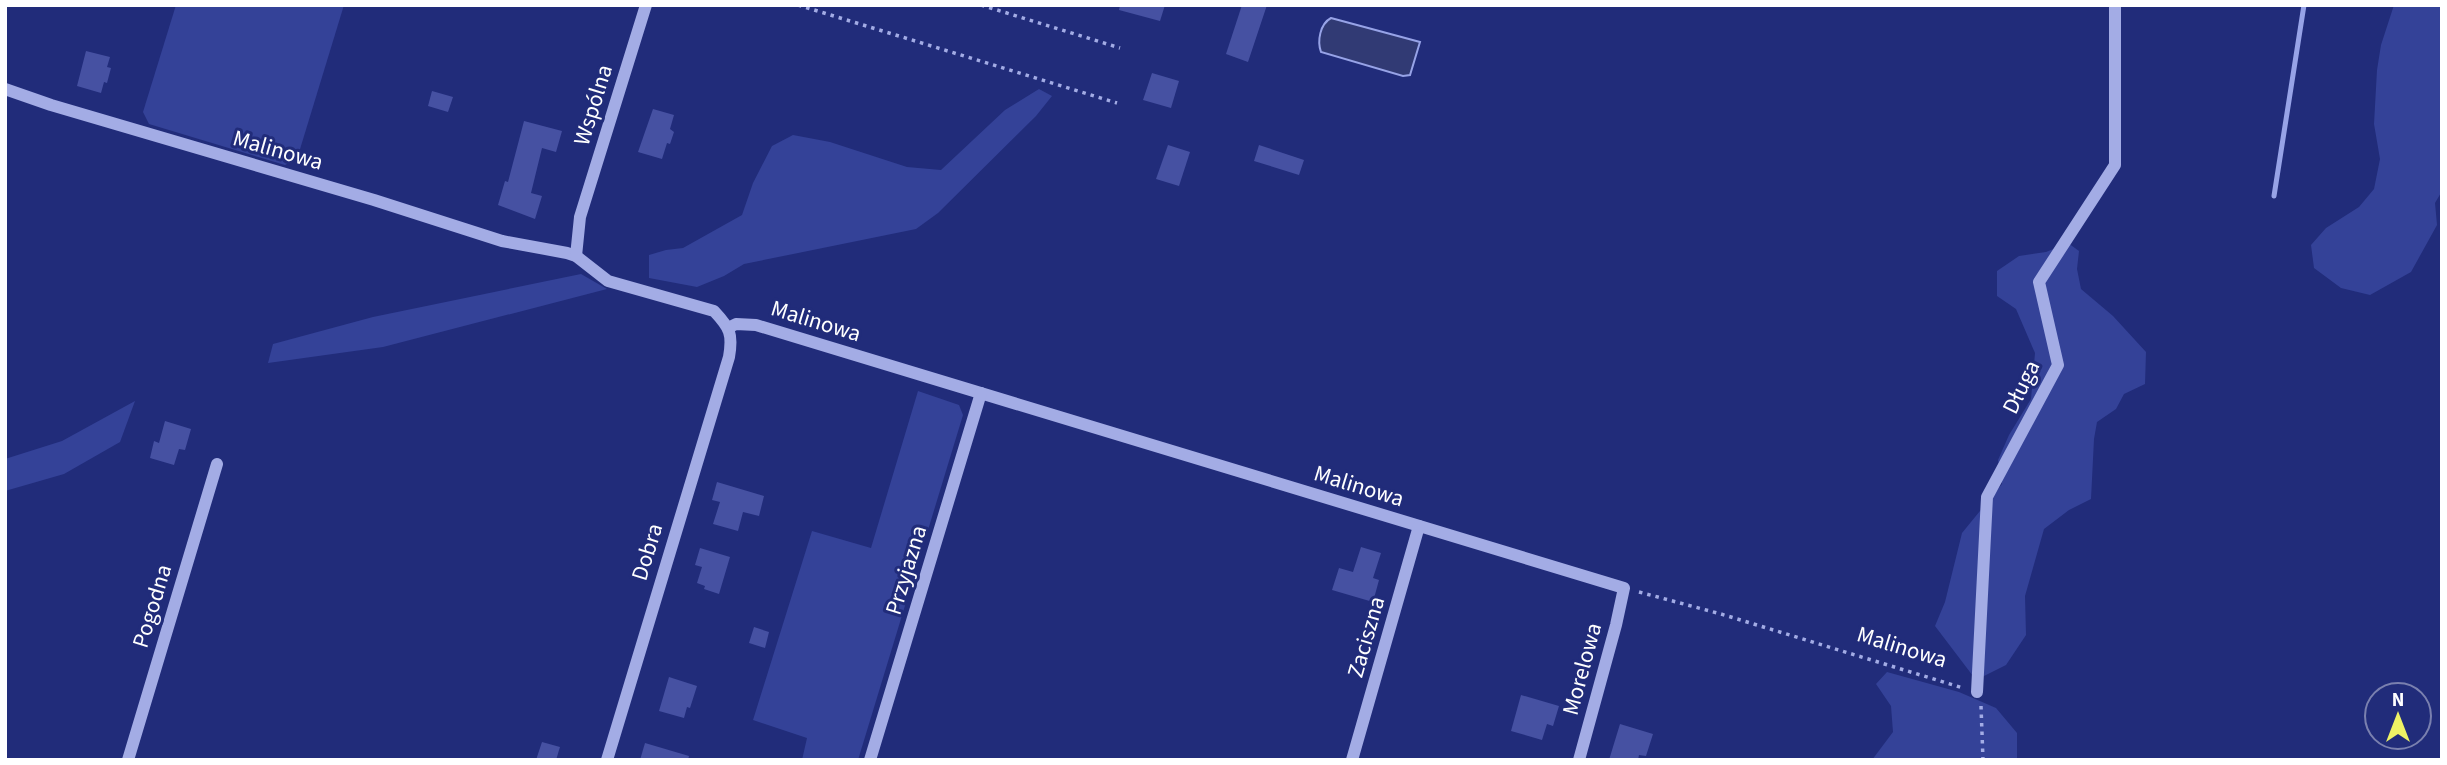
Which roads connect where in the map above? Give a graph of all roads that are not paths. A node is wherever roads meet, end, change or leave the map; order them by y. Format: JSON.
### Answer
{"nodes":[{"id":1,"x":646,"y":5,"type":"edge"},
{"id":2,"x":2115,"y":5,"type":"edge"},
{"id":3,"x":5,"y":89,"type":"edge"},
{"id":4,"x":576,"y":256,"type":"junction"},
{"id":5,"x":728,"y":328,"type":"junction"},
{"id":6,"x":981,"y":393,"type":"junction"},
{"id":7,"x":217,"y":464,"type":"dead end"},
{"id":8,"x":1419,"y":526,"type":"junction"},
{"id":9,"x":1624,"y":588,"type":"joint"},
{"id":10,"x":1978,"y":692,"type":"road end"},
{"id":11,"x":128,"y":760,"type":"edge"},
{"id":12,"x":607,"y":760,"type":"edge"},
{"id":13,"x":870,"y":760,"type":"edge"},
{"id":14,"x":1352,"y":760,"type":"edge"},
{"id":15,"x":1579,"y":760,"type":"edge"}],
"edges":[{"from":1,"to":4,"type":"street","name":"Wspólna"},
{"from":2,"to":10,"type":"street","name":"Długa"},
{"from":3,"to":4,"type":"street","name":"Malinowa"},
{"from":4,"to":5,"type":"street","name":"Malinowa"},
{"from":5,"to":6,"type":"street","name":"Malinowa"},
{"from":5,"to":12,"type":"street","name":"Dobra"},
{"from":6,"to":8,"type":"street","name":"Malinowa"},
{"from":6,"to":13,"type":"street","name":"Przyjazna"},
{"from":7,"to":11,"type":"street","name":"Pogodna"},
{"from":8,"to":9,"type":"street","name":"Malinowa"},
{"from":8,"to":14,"type":"street","name":"Zaciszna"},
{"from":9,"to":15,"type":"street","name":"Morelowa"}]}
